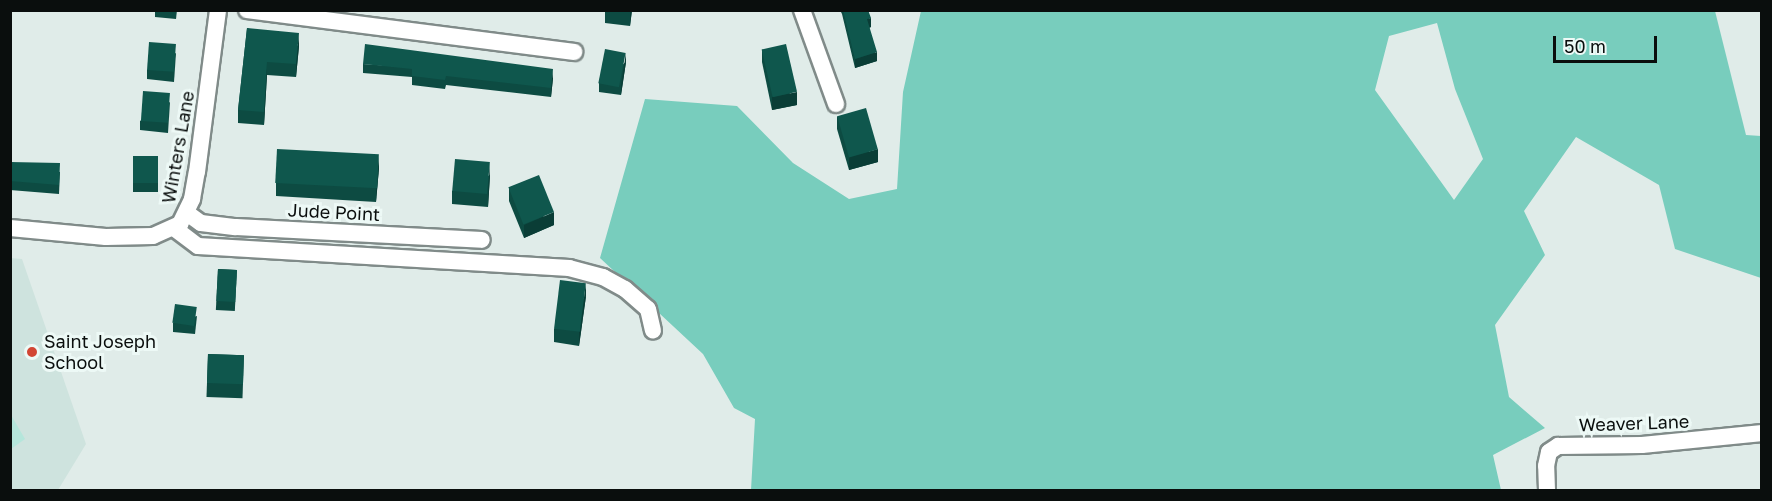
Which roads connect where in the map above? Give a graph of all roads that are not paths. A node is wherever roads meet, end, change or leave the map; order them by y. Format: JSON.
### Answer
{"nodes":[{"id":1,"x":218,"y":10,"type":"edge"},
{"id":2,"x":247,"y":10,"type":"edge"},
{"id":3,"x":802,"y":10,"type":"edge"},
{"id":4,"x":574,"y":52,"type":"dead end"},
{"id":5,"x":836,"y":104,"type":"dead end"},
{"id":6,"x":187,"y":213,"type":"junction"},
{"id":7,"x":10,"y":228,"type":"edge"},
{"id":8,"x":174,"y":228,"type":"junction"},
{"id":9,"x":482,"y":240,"type":"dead end"},
{"id":10,"x":653,"y":330,"type":"dead end"},
{"id":11,"x":1761,"y":433,"type":"edge"},
{"id":12,"x":1547,"y":490,"type":"edge"}],
"edges":[{"from":1,"to":6,"type":"street","name":"Winters Lane"},
{"from":2,"to":4,"type":"street"},
{"from":3,"to":5,"type":"street"},
{"from":6,"to":8,"type":"street","name":"Winters Lane"},
{"from":6,"to":9,"type":"street","name":"Jude Point"},
{"from":7,"to":8,"type":"street","name":"Winters Lane"},
{"from":8,"to":10,"type":"street"},
{"from":11,"to":12,"type":"street","name":"Weaver Lane"}]}
